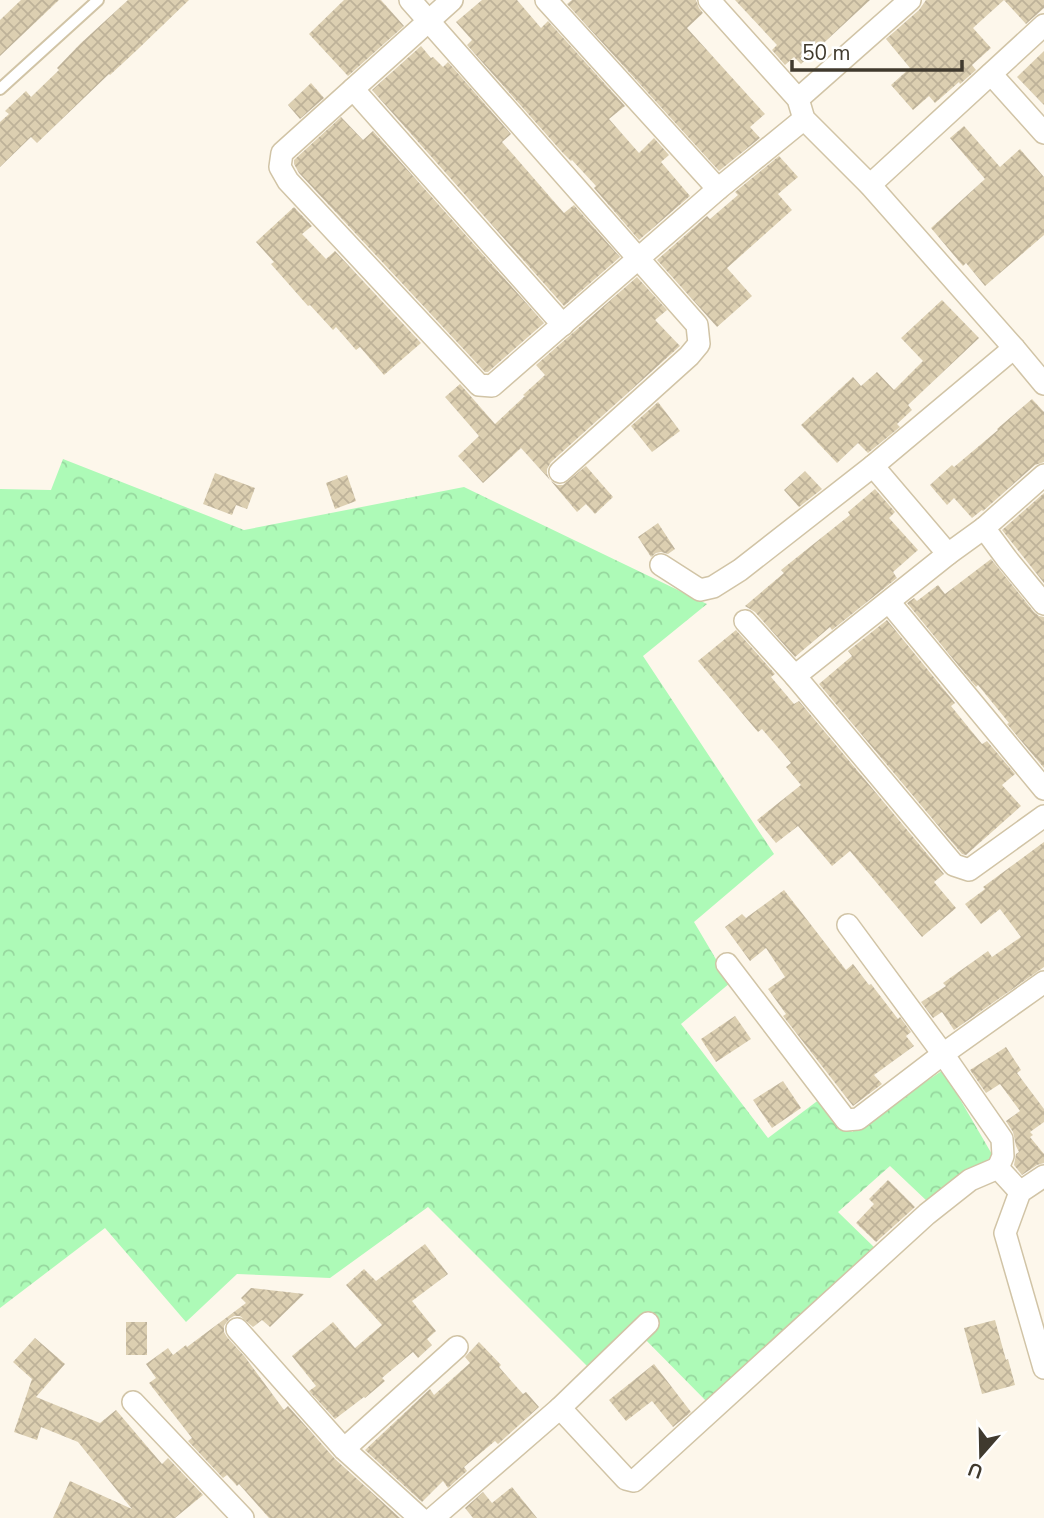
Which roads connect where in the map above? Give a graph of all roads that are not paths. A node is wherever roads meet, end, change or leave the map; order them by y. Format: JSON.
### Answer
{"nodes":[{"id":1,"x":98,"y":0,"type":"edge"},
{"id":2,"x":410,"y":0,"type":"edge"},
{"id":3,"x":452,"y":0,"type":"edge"},
{"id":4,"x":546,"y":0,"type":"edge"},
{"id":5,"x":709,"y":0,"type":"edge"},
{"id":6,"x":910,"y":0,"type":"edge"},
{"id":7,"x":429,"y":21,"type":"junction"},
{"id":8,"x":1044,"y":25,"type":"edge"},
{"id":9,"x":991,"y":74,"type":"junction"},
{"id":10,"x":0,"y":89,"type":"edge"},
{"id":11,"x":353,"y":89,"type":"junction"},
{"id":12,"x":801,"y":109,"type":"junction"},
{"id":13,"x":1044,"y":133,"type":"edge"},
{"id":14,"x":870,"y":185,"type":"junction"},
{"id":15,"x":718,"y":189,"type":"junction"},
{"id":16,"x":638,"y":259,"type":"junction"},
{"id":17,"x":563,"y":325,"type":"junction"},
{"id":18,"x":1014,"y":348,"type":"junction"},
{"id":19,"x":1044,"y":384,"type":"edge"},
{"id":20,"x":873,"y":467,"type":"junction"},
{"id":21,"x":560,"y":472,"type":"dead end"},
{"id":22,"x":1044,"y":475,"type":"edge"},
{"id":23,"x":984,"y":528,"type":"junction"},
{"id":24,"x":948,"y":554,"type":"junction"},
{"id":25,"x":661,"y":565,"type":"dead end"},
{"id":26,"x":889,"y":602,"type":"junction"},
{"id":27,"x":1044,"y":604,"type":"edge"},
{"id":28,"x":745,"y":621,"type":"dead end"},
{"id":29,"x":795,"y":676,"type":"junction"},
{"id":30,"x":1044,"y":789,"type":"edge"},
{"id":31,"x":1044,"y":816,"type":"edge"},
{"id":32,"x":848,"y":925,"type":"dead end"},
{"id":33,"x":727,"y":964,"type":"dead end"},
{"id":34,"x":1044,"y":982,"type":"edge"},
{"id":35,"x":943,"y":1054,"type":"junction"},
{"id":36,"x":998,"y":1168,"type":"junction"},
{"id":37,"x":1044,"y":1175,"type":"edge"},
{"id":38,"x":1020,"y":1192,"type":"junction"},
{"id":39,"x":648,"y":1323,"type":"dead end"},
{"id":40,"x":237,"y":1329,"type":"dead end"},
{"id":41,"x":457,"y":1347,"type":"dead end"},
{"id":42,"x":1044,"y":1368,"type":"edge"},
{"id":43,"x":133,"y":1402,"type":"dead end"},
{"id":44,"x":560,"y":1408,"type":"junction"},
{"id":45,"x":344,"y":1449,"type":"junction"},
{"id":46,"x":243,"y":1518,"type":"edge"},
{"id":47,"x":420,"y":1518,"type":"edge"},
{"id":48,"x":433,"y":1518,"type":"edge"}],
"edges":[{"from":1,"to":10,"type":"lane"},
{"from":2,"to":7,"type":"street"},
{"from":3,"to":7,"type":"street"},
{"from":4,"to":15,"type":"street"},
{"from":5,"to":12,"type":"street"},
{"from":6,"to":12,"type":"street"},
{"from":7,"to":11,"type":"street"},
{"from":7,"to":16,"type":"street"},
{"from":8,"to":9,"type":"street"},
{"from":9,"to":13,"type":"street"},
{"from":9,"to":14,"type":"street"},
{"from":11,"to":17,"type":"street"},
{"from":11,"to":17,"type":"street"},
{"from":12,"to":14,"type":"street"},
{"from":12,"to":15,"type":"street"},
{"from":14,"to":18,"type":"street"},
{"from":15,"to":16,"type":"street"},
{"from":16,"to":17,"type":"street"},
{"from":16,"to":21,"type":"street"},
{"from":18,"to":19,"type":"street"},
{"from":18,"to":20,"type":"street"},
{"from":20,"to":24,"type":"street"},
{"from":20,"to":25,"type":"street"},
{"from":22,"to":23,"type":"street"},
{"from":23,"to":24,"type":"street"},
{"from":23,"to":27,"type":"street"},
{"from":24,"to":26,"type":"street"},
{"from":26,"to":29,"type":"street"},
{"from":26,"to":30,"type":"street"},
{"from":28,"to":29,"type":"street"},
{"from":29,"to":31,"type":"street"},
{"from":32,"to":35,"type":"street"},
{"from":33,"to":35,"type":"street"},
{"from":34,"to":35,"type":"street"},
{"from":35,"to":36,"type":"street"},
{"from":36,"to":38,"type":"street"},
{"from":36,"to":44,"type":"street"},
{"from":37,"to":38,"type":"street"},
{"from":38,"to":42,"type":"street"},
{"from":39,"to":44,"type":"street"},
{"from":40,"to":45,"type":"street"},
{"from":41,"to":45,"type":"street"},
{"from":43,"to":46,"type":"street"},
{"from":44,"to":48,"type":"street"},
{"from":45,"to":47,"type":"street"}]}
